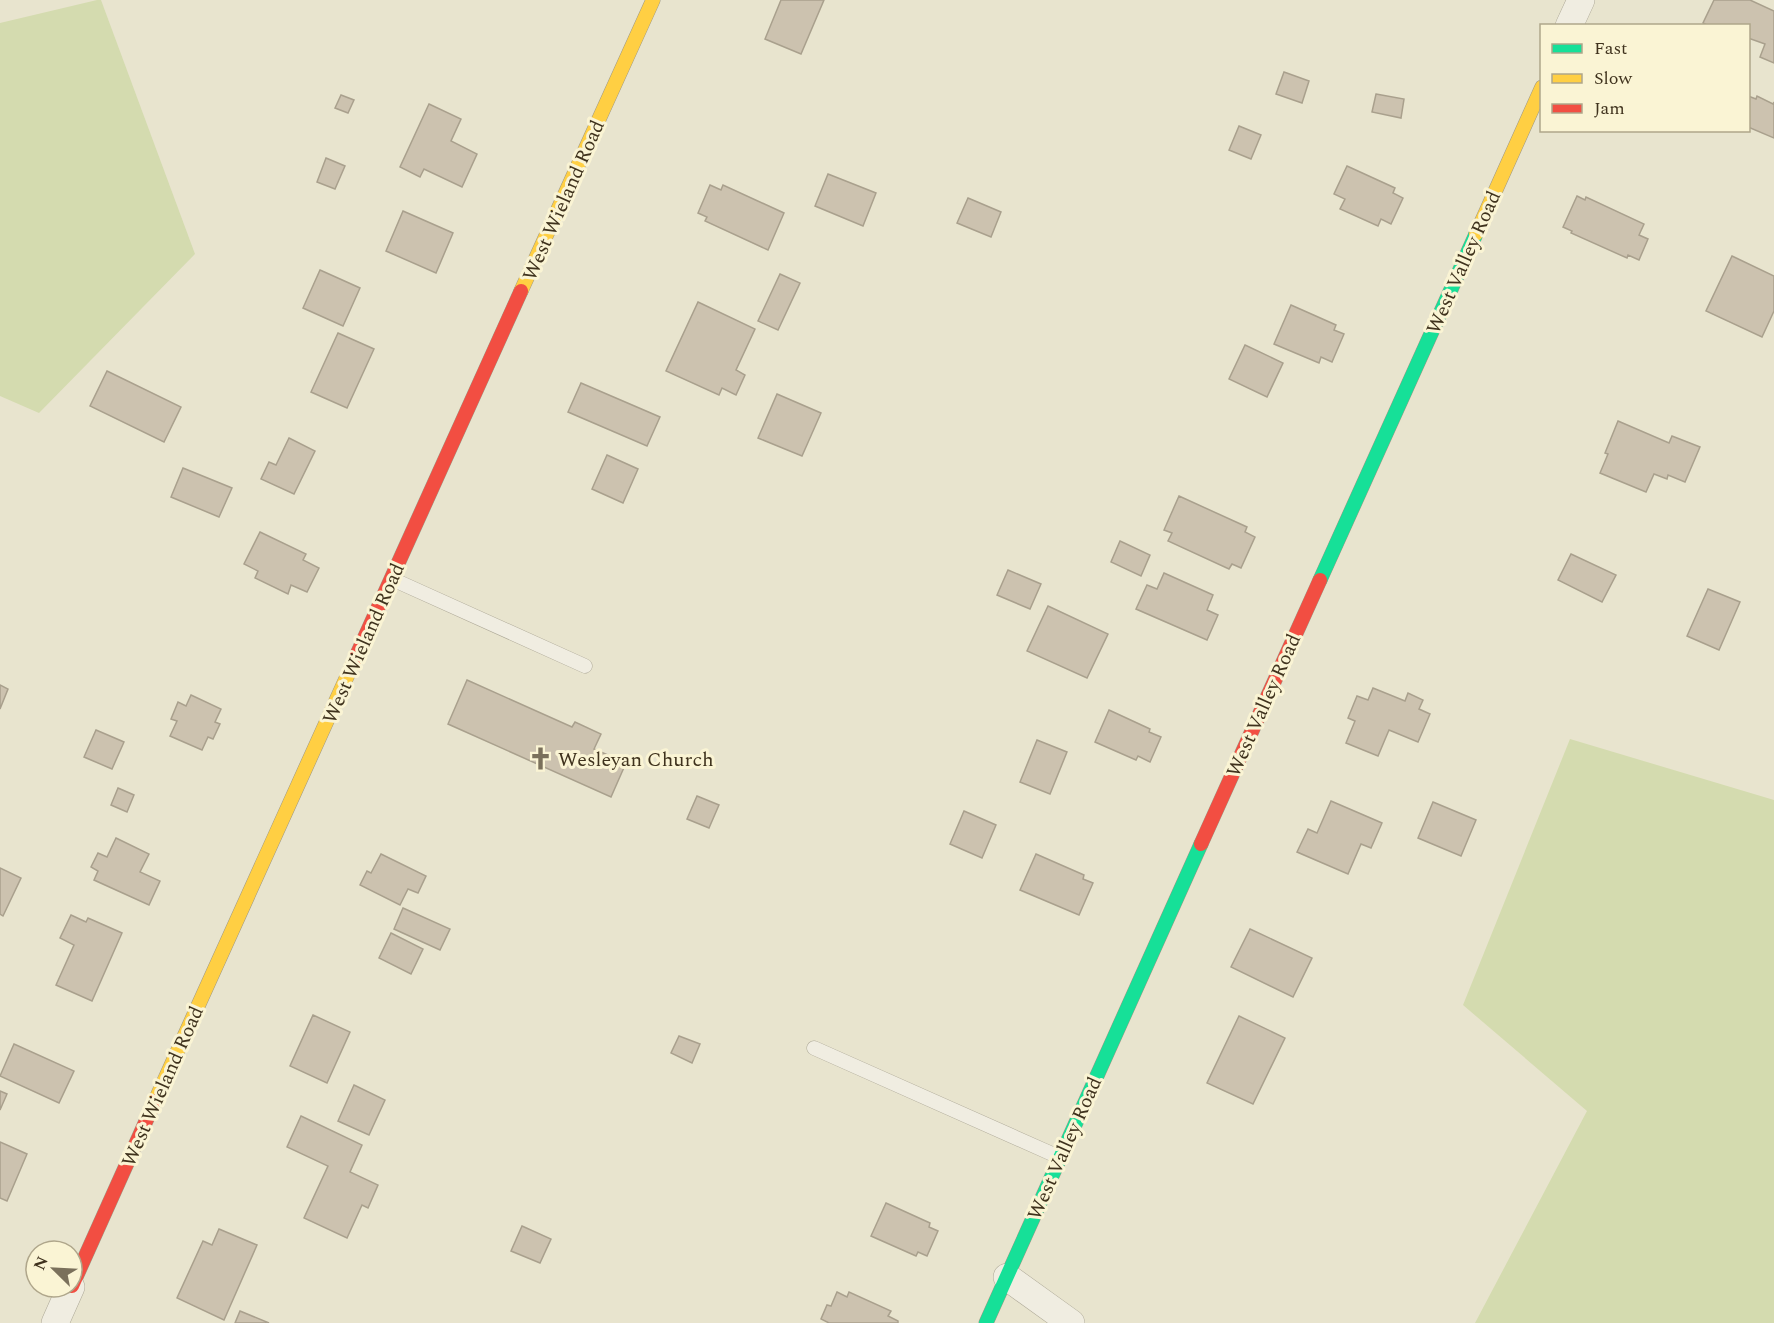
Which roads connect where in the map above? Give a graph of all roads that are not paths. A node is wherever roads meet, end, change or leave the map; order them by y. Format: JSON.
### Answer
{"nodes":[{"id":1,"x":653,"y":0,"type":"edge"},
{"id":2,"x":1581,"y":0,"type":"edge"},
{"id":3,"x":1570,"y":24,"type":"edge"},
{"id":4,"x":1540,"y":91,"type":"edge"},
{"id":5,"x":392,"y":579,"type":"junction"},
{"id":6,"x":585,"y":666,"type":"dead end"},
{"id":7,"x":814,"y":1048,"type":"dead end"},
{"id":8,"x":1059,"y":1157,"type":"junction"},
{"id":9,"x":84,"y":1259,"type":"edge"},
{"id":10,"x":1007,"y":1276,"type":"junction"},
{"id":11,"x":66,"y":1299,"type":"edge"},
{"id":12,"x":55,"y":1323,"type":"edge"},
{"id":13,"x":986,"y":1323,"type":"edge"},
{"id":14,"x":1071,"y":1323,"type":"edge"}],
"edges":[{"from":1,"to":5,"type":"street","name":"West Wieland Road"},
{"from":2,"to":3,"type":"street"},
{"from":4,"to":8,"type":"street","name":"West Valley Road"},
{"from":5,"to":6,"type":"lane"},
{"from":5,"to":9,"type":"street","name":"West Wieland Road"},
{"from":7,"to":8,"type":"lane"},
{"from":8,"to":10,"type":"street","name":"West Valley Road"},
{"from":10,"to":13,"type":"street","name":"West Valley Road"},
{"from":10,"to":14,"type":"street"},
{"from":11,"to":12,"type":"street","name":"West Wieland Road"}]}
